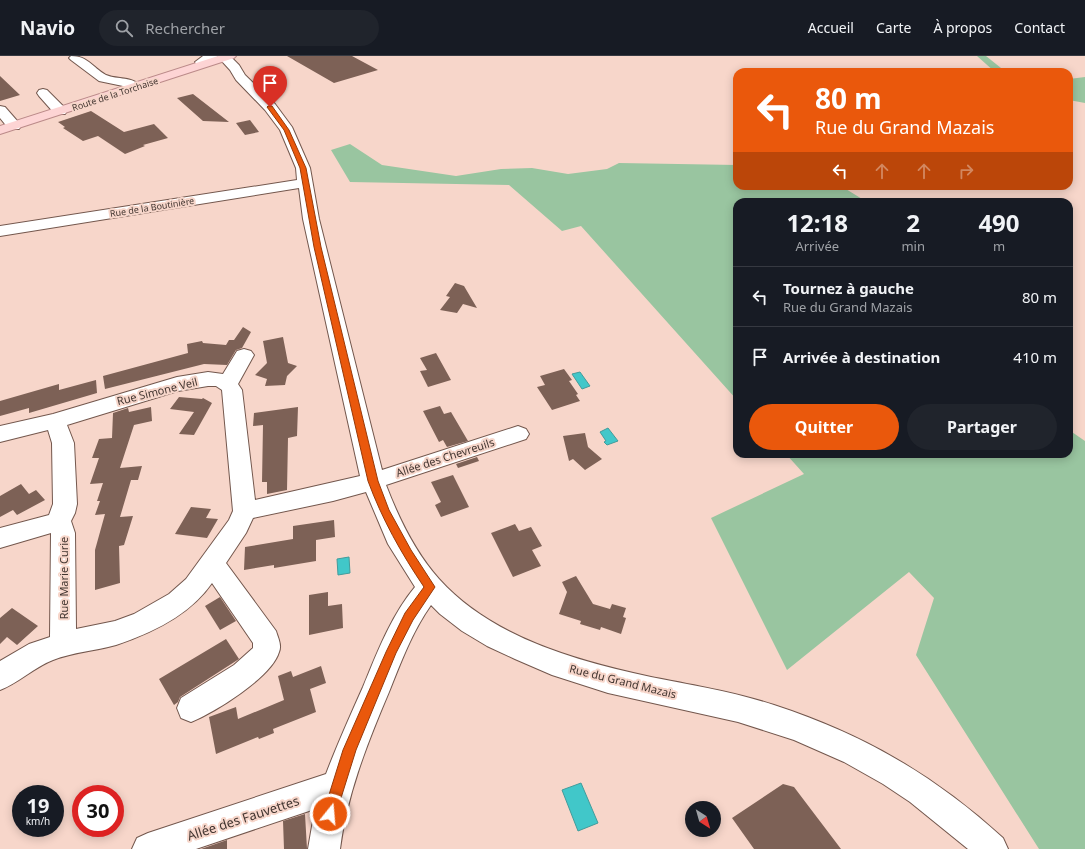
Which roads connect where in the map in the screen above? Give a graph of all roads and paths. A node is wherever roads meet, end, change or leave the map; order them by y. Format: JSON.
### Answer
{"nodes":[{"id":1,"x":228,"y":57,"type":"edge"},
{"id":2,"x":75,"y":58,"type":"dead end"},
{"id":3,"x":206,"y":61,"type":"edge"},
{"id":4,"x":240,"y":77,"type":"junction"},
{"id":5,"x":135,"y":87,"type":"junction"},
{"id":6,"x":43,"y":93,"type":"dead end"},
{"id":7,"x":0,"y":110,"type":"edge"},
{"id":8,"x":60,"y":111,"type":"junction"},
{"id":9,"x":14,"y":126,"type":"junction"},
{"id":10,"x":0,"y":130,"type":"edge"},
{"id":11,"x":304,"y":183,"type":"junction"},
{"id":12,"x":0,"y":231,"type":"edge"},
{"id":13,"x":244,"y":355,"type":"dead end"},
{"id":14,"x":228,"y":384,"type":"junction"},
{"id":15,"x":55,"y":421,"type":"junction"},
{"id":16,"x":0,"y":434,"type":"edge"},
{"id":17,"x":518,"y":434,"type":"dead end"},
{"id":18,"x":373,"y":481,"type":"junction"},
{"id":19,"x":245,"y":511,"type":"junction"},
{"id":20,"x":58,"y":522,"type":"junction"},
{"id":21,"x":0,"y":538,"type":"edge"},
{"id":22,"x":212,"y":562,"type":"junction"},
{"id":23,"x":430,"y":587,"type":"junction"},
{"id":24,"x":63,"y":644,"type":"junction"},
{"id":25,"x":0,"y":677,"type":"edge"},
{"id":26,"x":191,"y":708,"type":"dead end"},
{"id":27,"x":338,"y":786,"type":"junction"},
{"id":28,"x":148,"y":849,"type":"edge"},
{"id":29,"x":324,"y":849,"type":"edge"},
{"id":30,"x":992,"y":849,"type":"edge"}],
"edges":[{"from":1,"to":3,"type":"main road","name":"Route de la Torchaise"},
{"from":1,"to":4,"type":"street","name":"Rue du Grand Mazais"},
{"from":2,"to":5,"type":"street"},
{"from":3,"to":4,"type":"street","name":"Rue du Grand Mazais"},
{"from":3,"to":5,"type":"main road","name":"Route de la Torchaise"},
{"from":4,"to":11,"type":"street","name":"Rue du Grand Mazais"},
{"from":5,"to":8,"type":"main road","name":"Route de la Torchaise"},
{"from":6,"to":8,"type":"street"},
{"from":7,"to":9,"type":"street"},
{"from":8,"to":9,"type":"main road","name":"Route de la Torchaise"},
{"from":9,"to":10,"type":"main road","name":"Route de la Torchaise"},
{"from":11,"to":12,"type":"street","name":"Rue de la Boutinière"},
{"from":11,"to":18,"type":"street","name":"Rue du Grand Mazais"},
{"from":13,"to":14,"type":"street"},
{"from":14,"to":15,"type":"street","name":"Rue Simone Veil"},
{"from":14,"to":19,"type":"street"},
{"from":15,"to":16,"type":"street","name":"Rue Simone Veil"},
{"from":15,"to":20,"type":"street","name":"Rue Marie Curie"},
{"from":17,"to":18,"type":"street","name":"Allée des Chevreuils"},
{"from":18,"to":19,"type":"street"},
{"from":18,"to":23,"type":"street","name":"Rue du Grand Mazais"},
{"from":19,"to":22,"type":"street"},
{"from":20,"to":21,"type":"street"},
{"from":20,"to":24,"type":"street","name":"Rue Marie Curie"},
{"from":22,"to":24,"type":"street"},
{"from":22,"to":26,"type":"street"},
{"from":23,"to":27,"type":"street"},
{"from":23,"to":30,"type":"street","name":"Rue du Grand Mazais"},
{"from":24,"to":25,"type":"street"},
{"from":27,"to":28,"type":"street","name":"Allée des Fauvettes"},
{"from":27,"to":29,"type":"street"}]}
